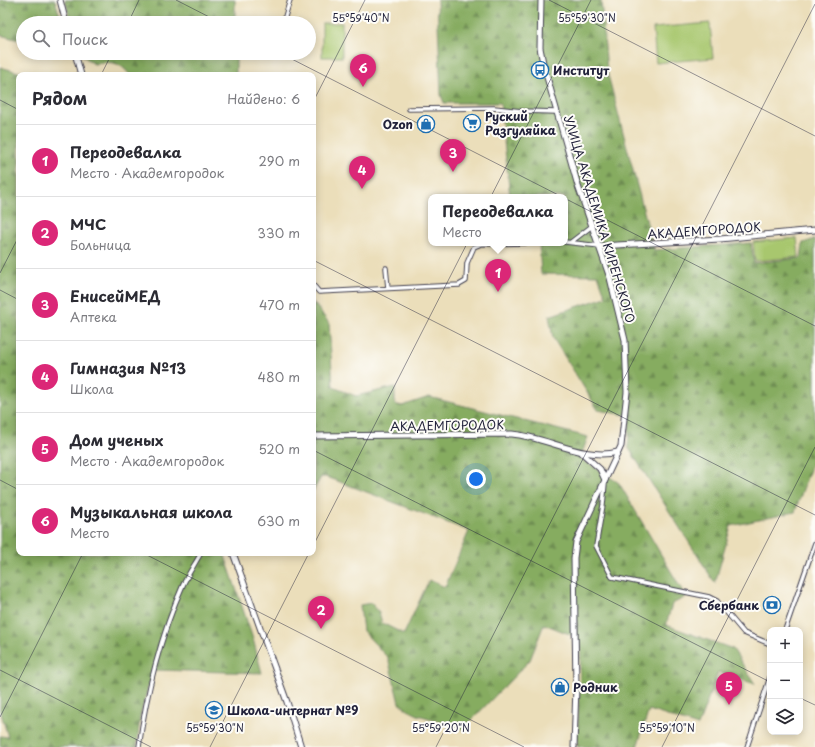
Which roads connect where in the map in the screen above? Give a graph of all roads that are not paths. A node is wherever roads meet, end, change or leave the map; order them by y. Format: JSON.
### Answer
{"nodes":[{"id":1,"x":60,"y":0,"type":"edge"},
{"id":2,"x":290,"y":0,"type":"edge"},
{"id":3,"x":541,"y":0,"type":"edge"},
{"id":4,"x":64,"y":16,"type":"edge"},
{"id":5,"x":285,"y":16,"type":"edge"},
{"id":6,"x":77,"y":60,"type":"edge"},
{"id":7,"x":80,"y":72,"type":"edge"},
{"id":8,"x":409,"y":109,"type":"dead end"},
{"id":9,"x":556,"y":112,"type":"junction"},
{"id":10,"x":592,"y":226,"type":"junction"},
{"id":11,"x":815,"y":230,"type":"edge"},
{"id":12,"x":571,"y":242,"type":"joint"},
{"id":13,"x":476,"y":246,"type":"edge"},
{"id":14,"x":600,"y":246,"type":"junction"},
{"id":15,"x":386,"y":268,"type":"dead end"},
{"id":16,"x":316,"y":288,"type":"edge"},
{"id":17,"x":388,"y":288,"type":"junction"},
{"id":18,"x":316,"y":436,"type":"edge"},
{"id":19,"x":580,"y":451,"type":"junction"},
{"id":20,"x":618,"y":452,"type":"junction"},
{"id":21,"x":605,"y":480,"type":"junction"},
{"id":22,"x":815,"y":543,"type":"edge"},
{"id":23,"x":199,"y":556,"type":"edge"},
{"id":24,"x":234,"y":556,"type":"edge"},
{"id":25,"x":786,"y":627,"type":"edge"},
{"id":26,"x":767,"y":643,"type":"edge"},
{"id":27,"x":767,"y":686,"type":"edge"},
{"id":28,"x":139,"y":747,"type":"edge"},
{"id":29,"x":301,"y":747,"type":"edge"},
{"id":30,"x":574,"y":747,"type":"edge"},
{"id":31,"x":748,"y":747,"type":"edge"}],
"edges":[{"from":1,"to":4,"type":"main road"},
{"from":2,"to":5,"type":"street"},
{"from":3,"to":9,"type":"main road","name":"УЛИЦА АКАДЕМИКА КИРЕНСКОГО"},
{"from":6,"to":7,"type":"main road"},
{"from":8,"to":9,"type":"street"},
{"from":9,"to":10,"type":"main road","name":"УЛИЦА АКАДЕМИКА КИРЕНСКОГО"},
{"from":10,"to":12,"type":"street"},
{"from":10,"to":14,"type":"main road","name":"УЛИЦА АКАДЕМИКА КИРЕНСКОГО"},
{"from":11,"to":14,"type":"main road","name":"АКАДЕМГОРОДОК"},
{"from":12,"to":14,"type":"street","name":"АКАДЕМГОРОДОК"},
{"from":13,"to":17,"type":"street"},
{"from":14,"to":20,"type":"main road","name":"УЛИЦА АКАДЕМИКА КИРЕНСКОГО"},
{"from":15,"to":17,"type":"street"},
{"from":16,"to":17,"type":"street"},
{"from":18,"to":19,"type":"main road","name":"АКАДЕМГОРОДОК"},
{"from":19,"to":20,"type":"main road","name":"АКАДЕМГОРОДОК"},
{"from":19,"to":21,"type":"main road"},
{"from":20,"to":21,"type":"main road","name":"УЛИЦА АКАДЕМИКА КИРЕНСКОГО"},
{"from":21,"to":26,"type":"street"},
{"from":21,"to":30,"type":"main road","name":"УЛИЦА АКАДЕМИКА КИРЕНСКОГО"},
{"from":22,"to":25,"type":"street"},
{"from":23,"to":28,"type":"street"},
{"from":24,"to":29,"type":"main road"},
{"from":27,"to":31,"type":"street"}]}
